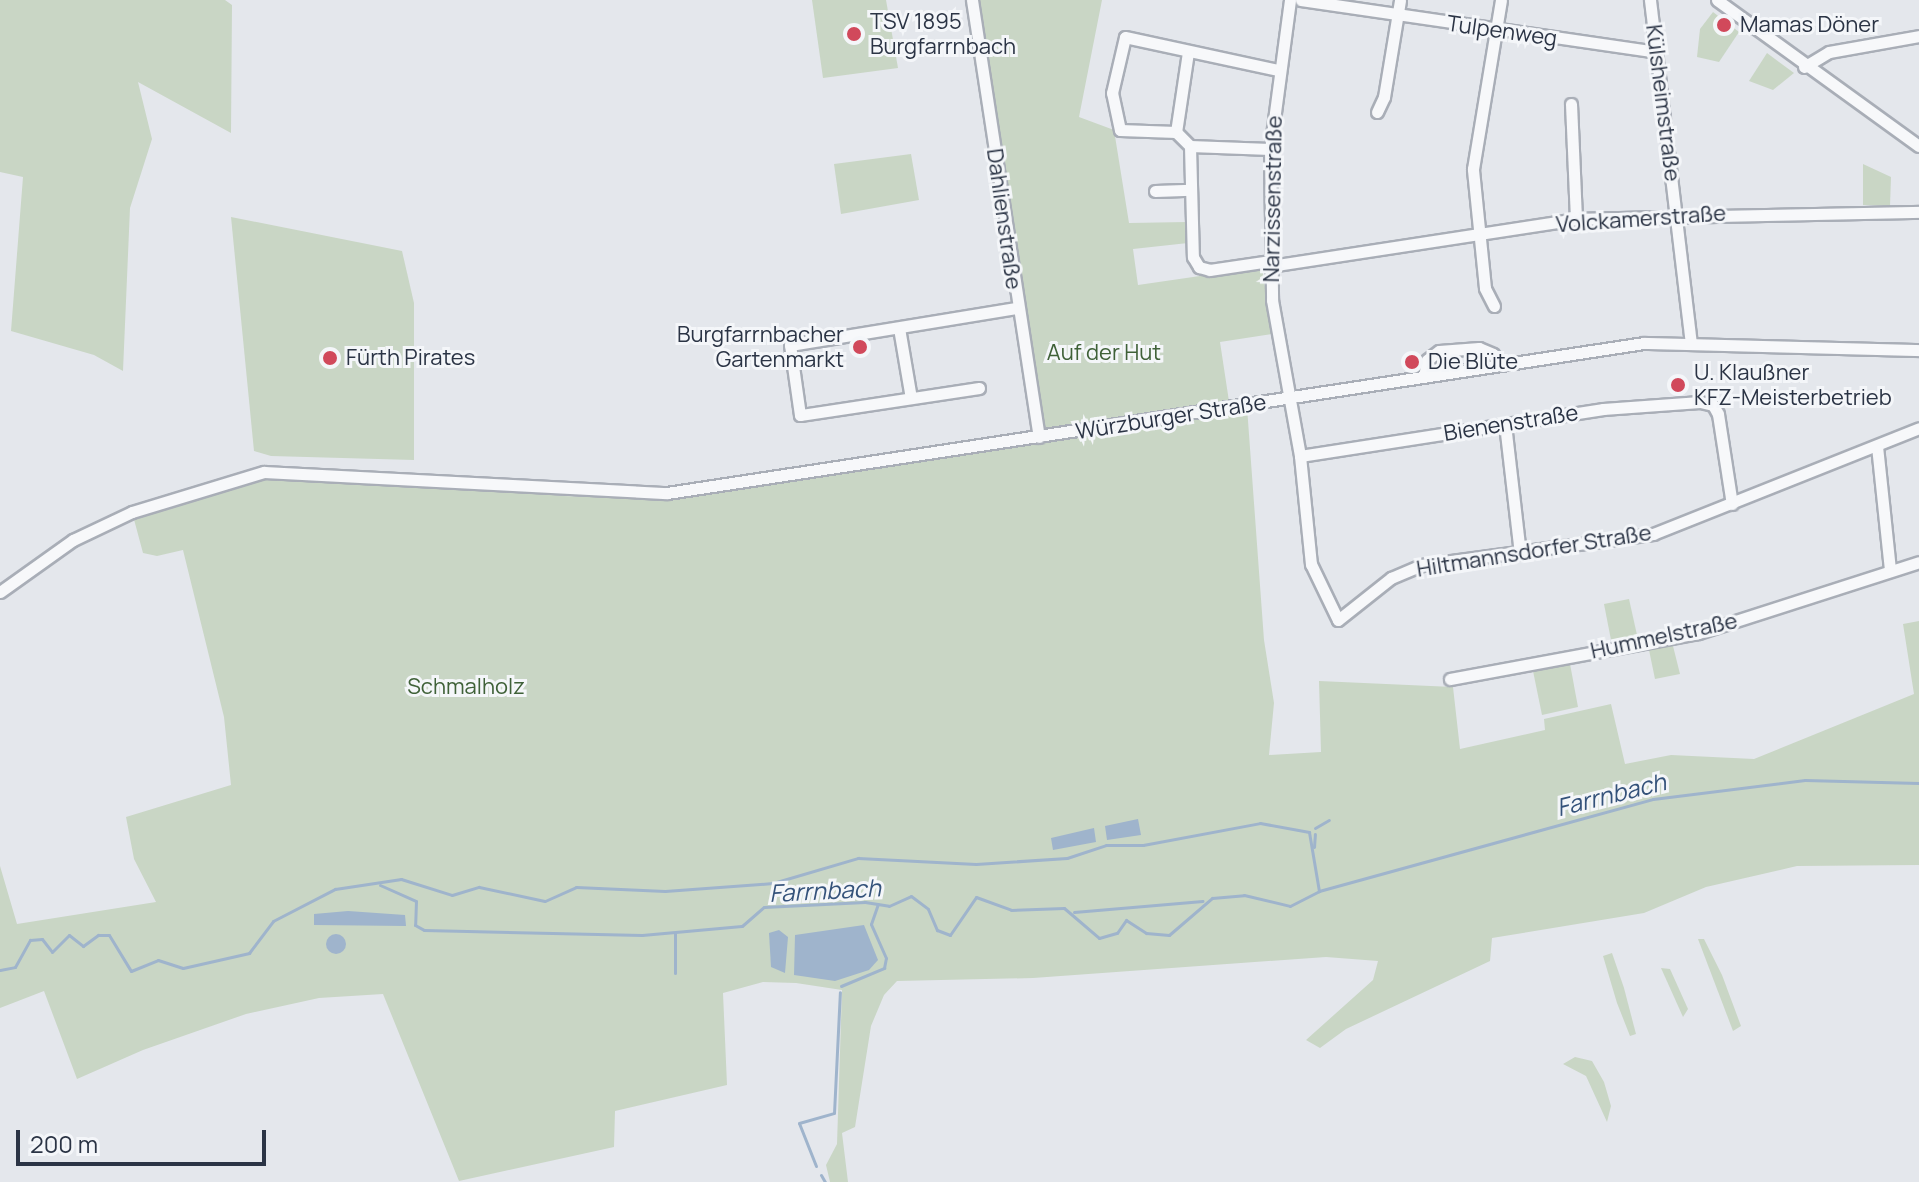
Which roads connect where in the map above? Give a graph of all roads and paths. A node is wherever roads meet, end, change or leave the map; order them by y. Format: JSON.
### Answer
{"nodes":[{"id":1,"x":972,"y":0,"type":"edge"},
{"id":2,"x":1290,"y":0,"type":"edge"},
{"id":3,"x":1301,"y":0,"type":"edge"},
{"id":4,"x":1400,"y":0,"type":"edge"},
{"id":5,"x":1501,"y":0,"type":"edge"},
{"id":6,"x":1717,"y":0,"type":"edge"},
{"id":7,"x":1652,"y":2,"type":"edge"},
{"id":8,"x":1397,"y":16,"type":"junction"},
{"id":9,"x":1494,"y":30,"type":"junction"},
{"id":10,"x":1919,"y":36,"type":"edge"},
{"id":11,"x":1188,"y":52,"type":"junction"},
{"id":12,"x":1656,"y":52,"type":"junction"},
{"id":13,"x":1804,"y":67,"type":"junction"},
{"id":14,"x":1278,"y":70,"type":"junction"},
{"id":15,"x":1571,"y":104,"type":"dead end"},
{"id":16,"x":1377,"y":112,"type":"dead end"},
{"id":17,"x":1176,"y":132,"type":"junction"},
{"id":18,"x":1190,"y":146,"type":"junction"},
{"id":19,"x":1919,"y":146,"type":"edge"},
{"id":20,"x":1270,"y":149,"type":"junction"},
{"id":21,"x":1191,"y":190,"type":"junction"},
{"id":22,"x":1155,"y":191,"type":"dead end"},
{"id":23,"x":1919,"y":212,"type":"edge"},
{"id":24,"x":1678,"y":215,"type":"junction"},
{"id":25,"x":1576,"y":219,"type":"junction"},
{"id":26,"x":1477,"y":236,"type":"junction"},
{"id":27,"x":1270,"y":264,"type":"junction"},
{"id":28,"x":1494,"y":306,"type":"dead end"},
{"id":29,"x":1016,"y":308,"type":"junction"},
{"id":30,"x":899,"y":328,"type":"junction"},
{"id":31,"x":1691,"y":344,"type":"junction"},
{"id":32,"x":1919,"y":350,"type":"edge"},
{"id":33,"x":1499,"y":364,"type":"junction"},
{"id":34,"x":1424,"y":377,"type":"junction"},
{"id":35,"x":979,"y":388,"type":"dead end"},
{"id":36,"x":911,"y":398,"type":"junction"},
{"id":37,"x":1289,"y":398,"type":"junction"},
{"id":38,"x":1505,"y":424,"type":"junction"},
{"id":39,"x":1919,"y":428,"type":"edge"},
{"id":40,"x":1039,"y":437,"type":"junction"},
{"id":41,"x":1877,"y":446,"type":"junction"},
{"id":42,"x":1300,"y":456,"type":"junction"},
{"id":43,"x":1732,"y":504,"type":"junction"},
{"id":44,"x":1520,"y":553,"type":"junction"},
{"id":45,"x":1919,"y":562,"type":"edge"},
{"id":46,"x":1890,"y":570,"type":"junction"},
{"id":47,"x":0,"y":592,"type":"edge"},
{"id":48,"x":1338,"y":620,"type":"joint"},
{"id":49,"x":1450,"y":679,"type":"dead end"}],
"edges":[{"from":1,"to":29,"type":"street","name":"Dahlienstraße"},
{"from":2,"to":14,"type":"street","name":"Narzissenstraße"},
{"from":3,"to":8,"type":"street","name":"Tulpenweg"},
{"from":4,"to":8,"type":"street"},
{"from":5,"to":9,"type":"street"},
{"from":6,"to":13,"type":"street"},
{"from":7,"to":12,"type":"street","name":"Külsheimstraße"},
{"from":8,"to":9,"type":"street","name":"Tulpenweg"},
{"from":8,"to":16,"type":"street"},
{"from":9,"to":12,"type":"street","name":"Tulpenweg"},
{"from":9,"to":26,"type":"street"},
{"from":10,"to":13,"type":"street"},
{"from":11,"to":14,"type":"street"},
{"from":11,"to":17,"type":"street"},
{"from":11,"to":17,"type":"street"},
{"from":12,"to":24,"type":"street","name":"Külsheimstraße"},
{"from":13,"to":19,"type":"street"},
{"from":14,"to":20,"type":"street","name":"Narzissenstraße"},
{"from":15,"to":25,"type":"street"},
{"from":17,"to":18,"type":"street"},
{"from":18,"to":20,"type":"street"},
{"from":18,"to":21,"type":"street"},
{"from":20,"to":27,"type":"street","name":"Narzissenstraße"},
{"from":21,"to":22,"type":"street"},
{"from":21,"to":27,"type":"street","name":"Volckamerstraße"},
{"from":23,"to":24,"type":"street","name":"Volckamerstraße"},
{"from":24,"to":25,"type":"street","name":"Volckamerstraße"},
{"from":24,"to":31,"type":"street","name":"Külsheimstraße"},
{"from":25,"to":26,"type":"street","name":"Volckamerstraße"},
{"from":26,"to":27,"type":"street","name":"Volckamerstraße"},
{"from":26,"to":28,"type":"street"},
{"from":27,"to":37,"type":"street","name":"Narzissenstraße"},
{"from":29,"to":30,"type":"street"},
{"from":29,"to":40,"type":"street","name":"Dahlienstraße"},
{"from":30,"to":36,"type":"street"},
{"from":30,"to":36,"type":"street"},
{"from":31,"to":32,"type":"street","name":"Würzburger Straße"},
{"from":31,"to":33,"type":"street","name":"Würzburger Straße"},
{"from":33,"to":34,"type":"street","name":"Würzburger Straße"},
{"from":33,"to":34,"type":"street"},
{"from":34,"to":37,"type":"street","name":"Würzburger Straße"},
{"from":35,"to":36,"type":"street"},
{"from":37,"to":40,"type":"street","name":"Würzburger Straße"},
{"from":37,"to":42,"type":"street","name":"Narzissenstraße"},
{"from":38,"to":42,"type":"street","name":"Bienenstraße"},
{"from":38,"to":43,"type":"street","name":"Bienenstraße"},
{"from":38,"to":44,"type":"street"},
{"from":39,"to":41,"type":"street","name":"Hiltmannsdorfer Straße"},
{"from":40,"to":47,"type":"street","name":"Würzburger Straße"},
{"from":41,"to":43,"type":"street","name":"Hiltmannsdorfer Straße"},
{"from":41,"to":46,"type":"street"},
{"from":42,"to":48,"type":"street","name":"Narzissenstraße"},
{"from":43,"to":44,"type":"street","name":"Hiltmannsdorfer Straße"},
{"from":44,"to":48,"type":"street","name":"Hiltmannsdorfer Straße"},
{"from":45,"to":46,"type":"street","name":"Hummelstraße"},
{"from":46,"to":49,"type":"street","name":"Hummelstraße"}]}
